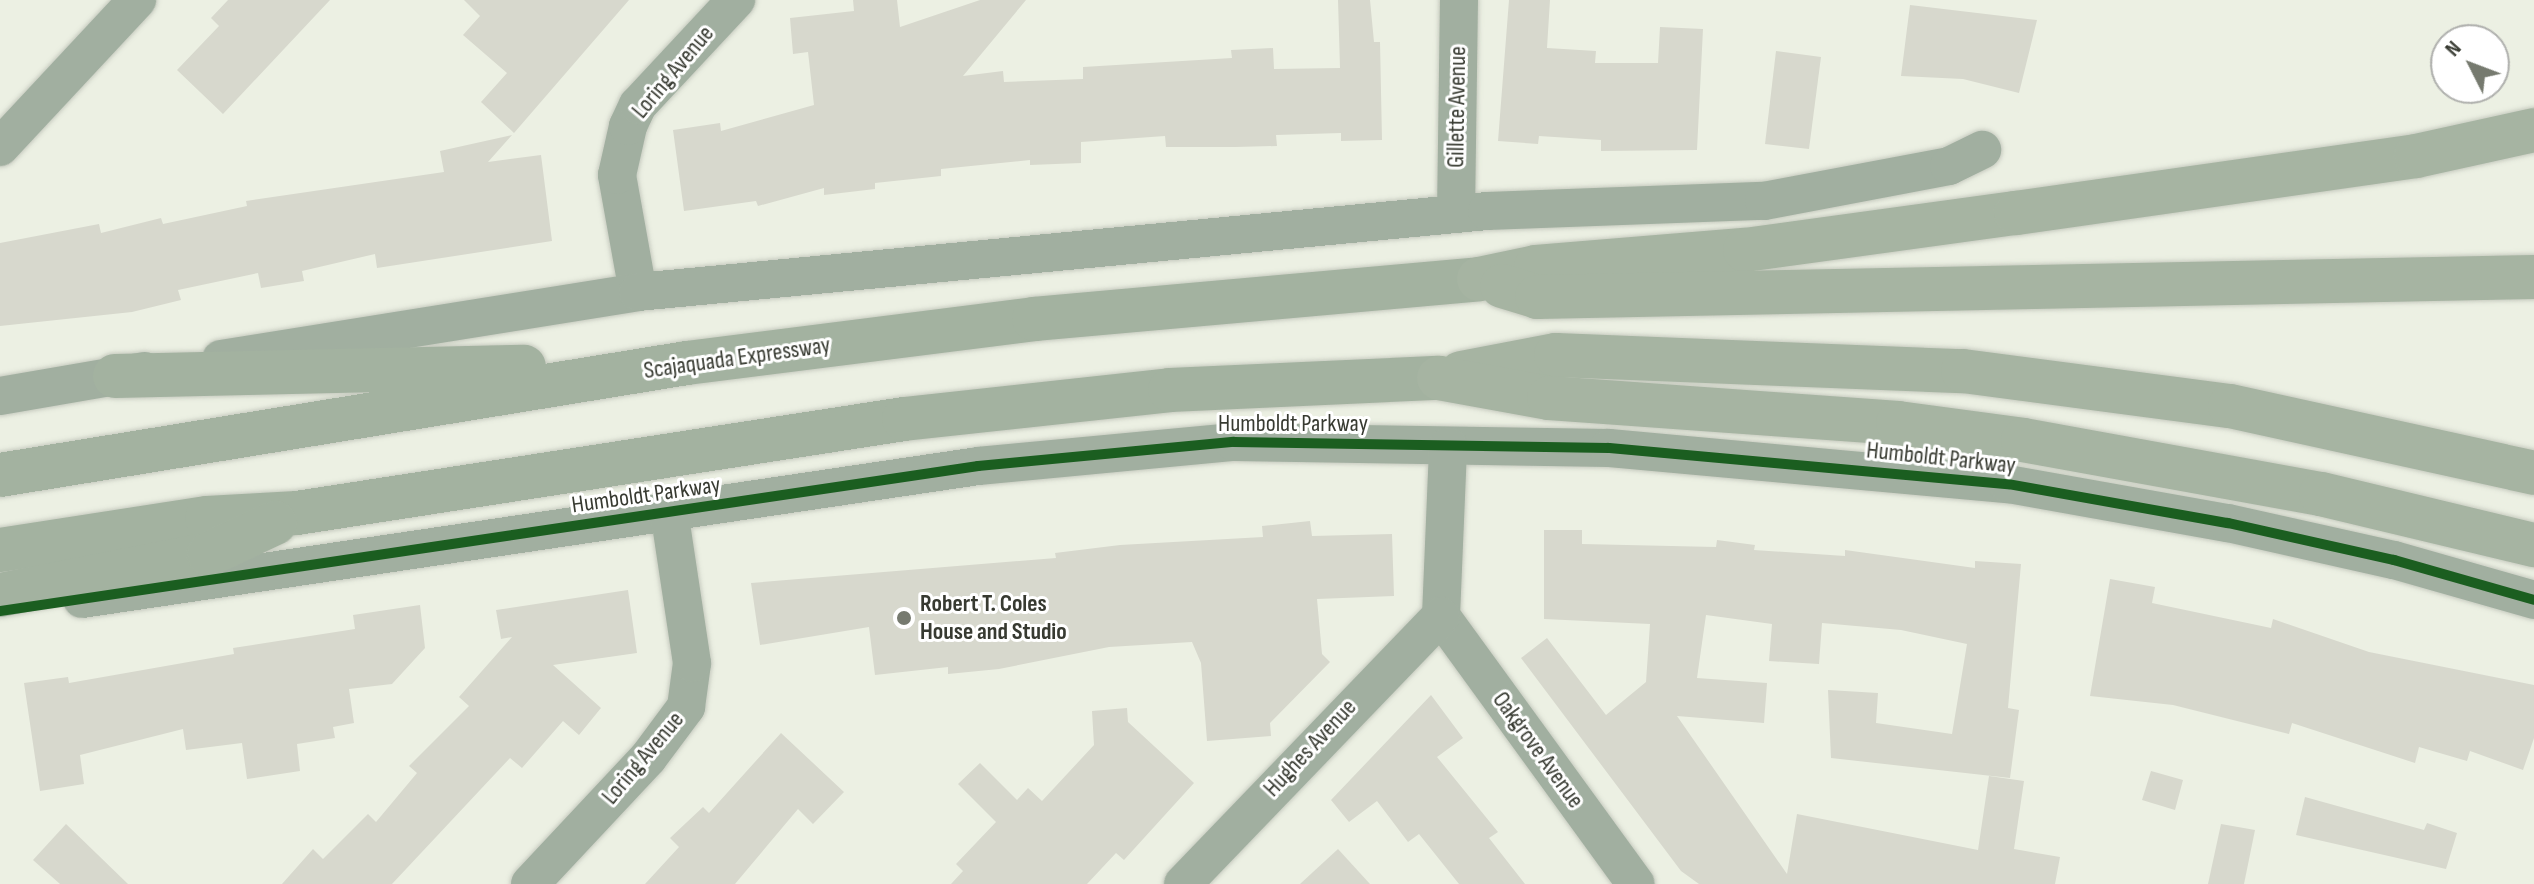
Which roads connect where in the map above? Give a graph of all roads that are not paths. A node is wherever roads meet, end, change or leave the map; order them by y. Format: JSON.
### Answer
{"nodes":[{"id":1,"x":137,"y":0,"type":"edge"},
{"id":2,"x":736,"y":0,"type":"edge"},
{"id":3,"x":1459,"y":0,"type":"edge"},
{"id":4,"x":2534,"y":130,"type":"edge"},
{"id":5,"x":0,"y":147,"type":"edge"},
{"id":6,"x":1982,"y":150,"type":"dead end"},
{"id":7,"x":1456,"y":214,"type":"junction"},
{"id":8,"x":2534,"y":277,"type":"edge"},
{"id":9,"x":1479,"y":279,"type":"junction"},
{"id":10,"x":638,"y":292,"type":"junction"},
{"id":11,"x":687,"y":363,"type":"junction"},
{"id":12,"x":115,"y":376,"type":"junction"},
{"id":13,"x":1439,"y":378,"type":"junction"},
{"id":14,"x":0,"y":396,"type":"edge"},
{"id":15,"x":1448,"y":446,"type":"junction"},
{"id":16,"x":2534,"y":473,"type":"edge"},
{"id":17,"x":0,"y":475,"type":"edge"},
{"id":18,"x":669,"y":511,"type":"junction"},
{"id":19,"x":297,"y":513,"type":"junction"},
{"id":20,"x":2534,"y":545,"type":"edge"},
{"id":21,"x":0,"y":550,"type":"edge"},
{"id":22,"x":0,"y":595,"type":"edge"},
{"id":23,"x":2534,"y":600,"type":"edge"},
{"id":24,"x":0,"y":611,"type":"edge"},
{"id":25,"x":1441,"y":616,"type":"junction"},
{"id":26,"x":530,"y":884,"type":"edge"},
{"id":27,"x":1183,"y":884,"type":"edge"},
{"id":28,"x":1636,"y":884,"type":"edge"}],
"edges":[{"from":1,"to":5,"type":"street"},
{"from":2,"to":10,"type":"street","name":"Loring Avenue"},
{"from":3,"to":7,"type":"street","name":"Gillette Avenue"},
{"from":4,"to":9,"type":"highway"},
{"from":6,"to":7,"type":"street"},
{"from":7,"to":10,"type":"street"},
{"from":8,"to":9,"type":"highway"},
{"from":9,"to":11,"type":"highway","name":"Scajaquada Expressway"},
{"from":10,"to":12,"type":"street"},
{"from":11,"to":12,"type":"highway"},
{"from":11,"to":17,"type":"highway","name":"Scajaquada Expressway"},
{"from":12,"to":14,"type":"street"},
{"from":13,"to":16,"type":"highway"},
{"from":13,"to":19,"type":"highway"},
{"from":13,"to":20,"type":"highway"},
{"from":15,"to":18,"type":"street","name":"Humboldt Parkway"},
{"from":15,"to":23,"type":"street","name":"Humboldt Parkway"},
{"from":15,"to":25,"type":"street"},
{"from":18,"to":24,"type":"street","name":"Humboldt Parkway"},
{"from":18,"to":26,"type":"street","name":"Loring Avenue"},
{"from":19,"to":21,"type":"highway"},
{"from":19,"to":22,"type":"highway"},
{"from":25,"to":27,"type":"street","name":"Hughes Avenue"},
{"from":25,"to":28,"type":"street","name":"Oakgrove Avenue"}]}
